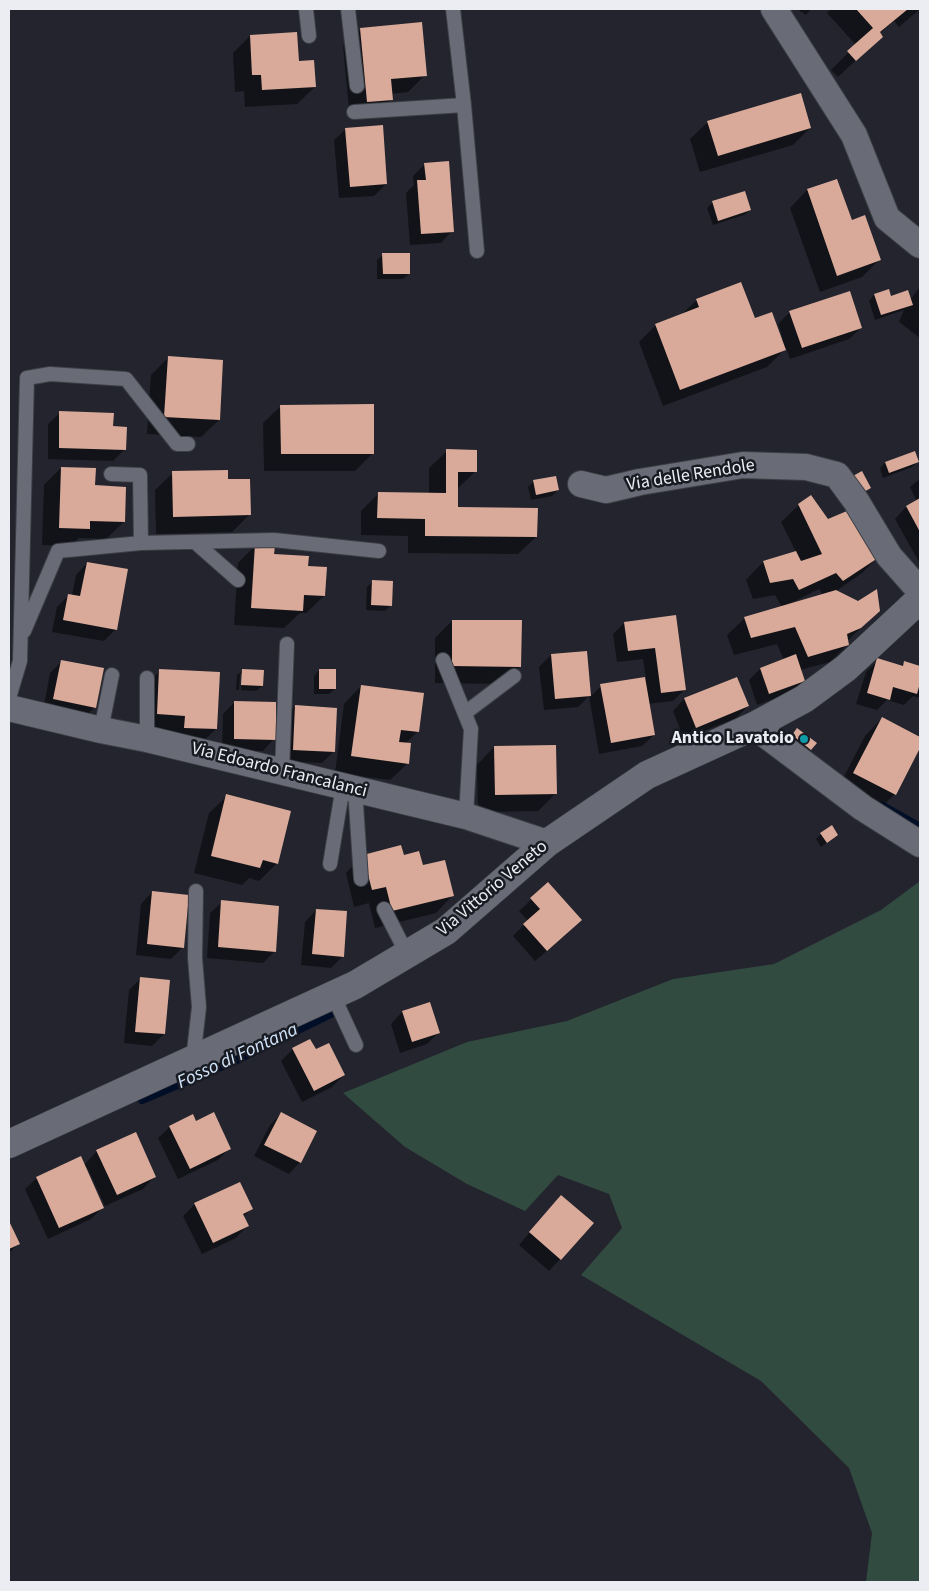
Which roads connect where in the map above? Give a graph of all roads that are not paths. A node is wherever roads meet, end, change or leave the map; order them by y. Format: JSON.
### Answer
{"nodes":[{"id":1,"x":306,"y":9,"type":"edge"},
{"id":2,"x":348,"y":9,"type":"edge"},
{"id":3,"x":453,"y":9,"type":"edge"},
{"id":4,"x":774,"y":9,"type":"edge"},
{"id":5,"x":308,"y":36,"type":"dead end"},
{"id":6,"x":357,"y":86,"type":"dead end"},
{"id":7,"x":464,"y":105,"type":"junction"},
{"id":8,"x":354,"y":112,"type":"dead end"},
{"id":9,"x":920,"y":245,"type":"edge"},
{"id":10,"x":477,"y":251,"type":"dead end"},
{"id":11,"x":188,"y":444,"type":"dead end"},
{"id":12,"x":111,"y":474,"type":"dead end"},
{"id":13,"x":581,"y":484,"type":"dead end"},
{"id":14,"x":141,"y":542,"type":"junction"},
{"id":15,"x":196,"y":543,"type":"junction"},
{"id":16,"x":379,"y":550,"type":"dead end"},
{"id":17,"x":238,"y":580,"type":"dead end"},
{"id":18,"x":920,"y":591,"type":"edge"},
{"id":19,"x":920,"y":599,"type":"edge"},
{"id":20,"x":20,"y":639,"type":"junction"},
{"id":21,"x":287,"y":644,"type":"dead end"},
{"id":22,"x":443,"y":660,"type":"dead end"},
{"id":23,"x":112,"y":675,"type":"dead end"},
{"id":24,"x":514,"y":676,"type":"dead end"},
{"id":25,"x":147,"y":678,"type":"dead end"},
{"id":26,"x":9,"y":698,"type":"edge"},
{"id":27,"x":9,"y":708,"type":"edge"},
{"id":28,"x":465,"y":713,"type":"junction"},
{"id":29,"x":754,"y":726,"type":"junction"},
{"id":30,"x":101,"y":730,"type":"junction"},
{"id":31,"x":147,"y":739,"type":"junction"},
{"id":32,"x":282,"y":771,"type":"junction"},
{"id":33,"x":349,"y":788,"type":"junction"},
{"id":34,"x":466,"y":816,"type":"junction"},
{"id":35,"x":547,"y":843,"type":"junction"},
{"id":36,"x":920,"y":844,"type":"edge"},
{"id":37,"x":330,"y":864,"type":"dead end"},
{"id":38,"x":361,"y":879,"type":"dead end"},
{"id":39,"x":196,"y":890,"type":"dead end"},
{"id":40,"x":384,"y":909,"type":"dead end"},
{"id":41,"x":407,"y":954,"type":"junction"},
{"id":42,"x":334,"y":996,"type":"junction"},
{"id":43,"x":356,"y":1045,"type":"dead end"},
{"id":44,"x":193,"y":1060,"type":"junction"},
{"id":45,"x":13,"y":1138,"type":"edge"}],
"edges":[{"from":1,"to":5,"type":"lane"},
{"from":2,"to":6,"type":"lane"},
{"from":3,"to":7,"type":"lane"},
{"from":4,"to":9,"type":"street"},
{"from":7,"to":8,"type":"lane"},
{"from":7,"to":10,"type":"lane"},
{"from":11,"to":20,"type":"lane"},
{"from":12,"to":14,"type":"lane"},
{"from":13,"to":18,"type":"street","name":"Via delle Rendole"},
{"from":14,"to":15,"type":"lane"},
{"from":14,"to":20,"type":"lane"},
{"from":15,"to":16,"type":"lane"},
{"from":15,"to":17,"type":"lane"},
{"from":19,"to":29,"type":"street","name":"Via Vittorio Veneto"},
{"from":20,"to":26,"type":"lane"},
{"from":21,"to":32,"type":"lane"},
{"from":22,"to":28,"type":"lane"},
{"from":23,"to":30,"type":"lane"},
{"from":24,"to":28,"type":"lane"},
{"from":25,"to":31,"type":"lane"},
{"from":27,"to":30,"type":"street","name":"Via Edoardo Francalanci"},
{"from":28,"to":34,"type":"lane"},
{"from":29,"to":35,"type":"street","name":"Via Vittorio Veneto"},
{"from":29,"to":36,"type":"street"},
{"from":30,"to":31,"type":"street","name":"Via Edoardo Francalanci"},
{"from":31,"to":32,"type":"street","name":"Via Edoardo Francalanci"},
{"from":32,"to":33,"type":"street","name":"Via Edoardo Francalanci"},
{"from":33,"to":34,"type":"street","name":"Via Edoardo Francalanci"},
{"from":33,"to":37,"type":"lane"},
{"from":33,"to":38,"type":"lane"},
{"from":34,"to":35,"type":"street","name":"Via Edoardo Francalanci"},
{"from":35,"to":41,"type":"street","name":"Via Vittorio Veneto"},
{"from":39,"to":44,"type":"lane"},
{"from":40,"to":41,"type":"lane"},
{"from":41,"to":42,"type":"street","name":"Via Vittorio Veneto"},
{"from":42,"to":43,"type":"lane"},
{"from":42,"to":44,"type":"street","name":"Via Vittorio Veneto"},
{"from":44,"to":45,"type":"street","name":"Via Vittorio Veneto"}]}
